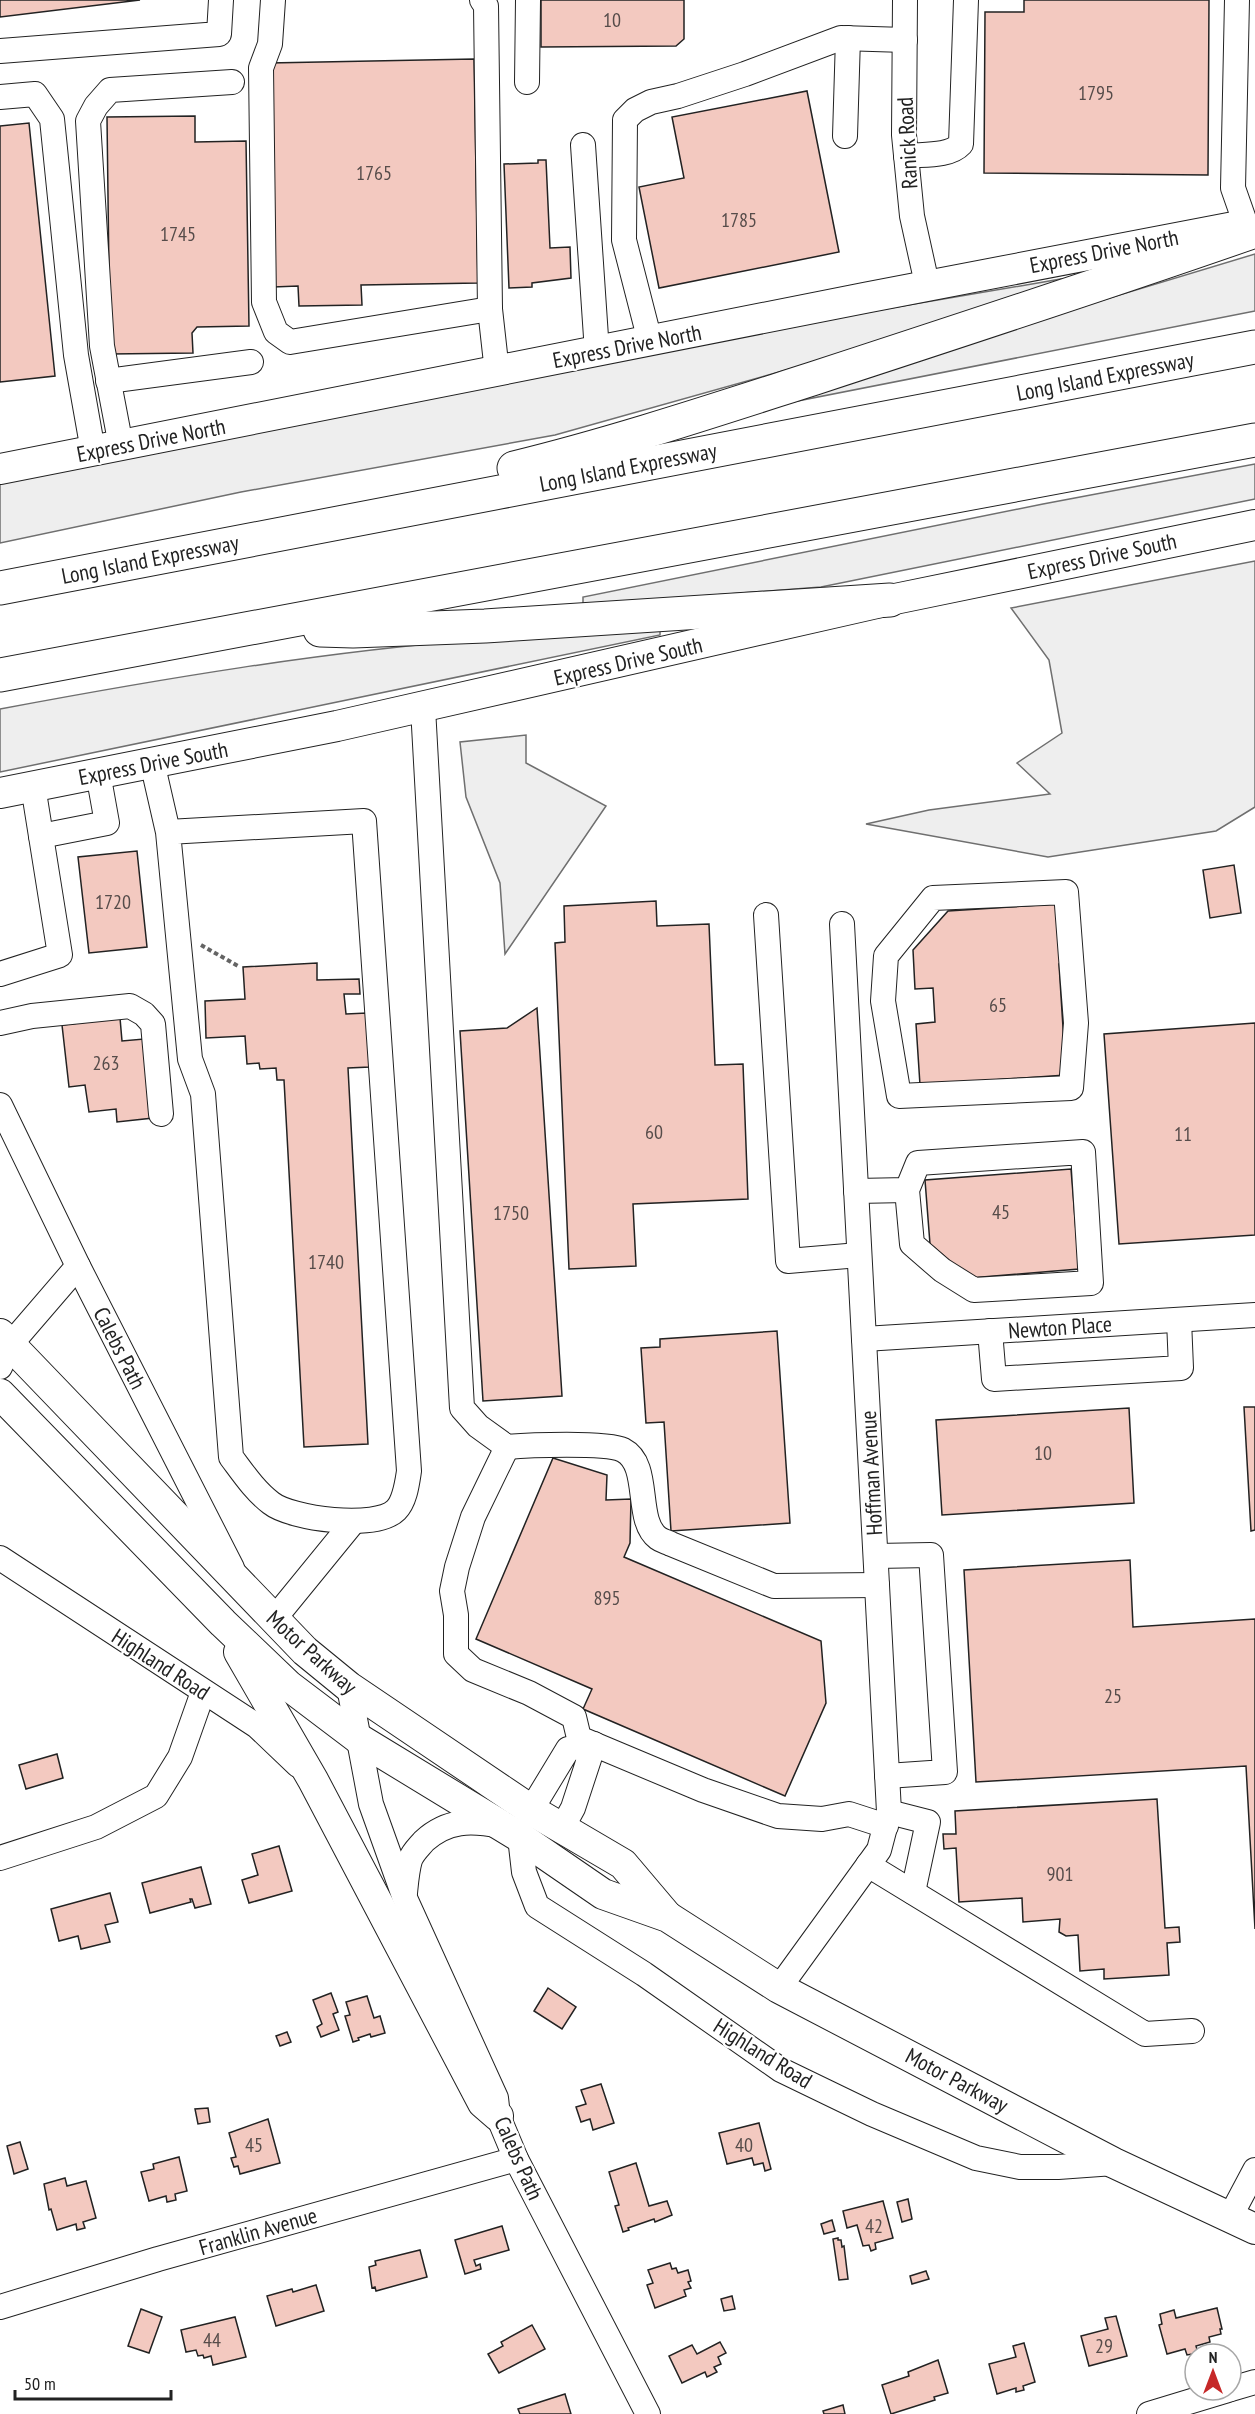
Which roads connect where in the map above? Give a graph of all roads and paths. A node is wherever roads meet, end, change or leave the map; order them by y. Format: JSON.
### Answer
{"nodes":[{"id":1,"x":221,"y":0,"type":"edge"},
{"id":2,"x":273,"y":0,"type":"edge"},
{"id":3,"x":482,"y":0,"type":"edge"},
{"id":4,"x":528,"y":0,"type":"edge"},
{"id":5,"x":905,"y":0,"type":"edge"},
{"id":6,"x":966,"y":0,"type":"edge"},
{"id":7,"x":1237,"y":0,"type":"edge"},
{"id":8,"x":848,"y":38,"type":"junction"},
{"id":9,"x":904,"y":39,"type":"junction"},
{"id":10,"x":0,"y":51,"type":"edge"},
{"id":11,"x":232,"y":82,"type":"dead end"},
{"id":12,"x":527,"y":82,"type":"dead end"},
{"id":13,"x":0,"y":98,"type":"edge"},
{"id":14,"x":845,"y":136,"type":"dead end"},
{"id":15,"x":583,"y":145,"type":"dead end"},
{"id":16,"x":906,"y":156,"type":"junction"},
{"id":17,"x":1252,"y":226,"type":"edge"},
{"id":18,"x":927,"y":284,"type":"junction"},
{"id":19,"x":490,"y":309,"type":"junction"},
{"id":20,"x":650,"y":341,"type":"junction"},
{"id":21,"x":1255,"y":347,"type":"edge"},
{"id":22,"x":597,"y":352,"type":"junction"},
{"id":23,"x":251,"y":362,"type":"dead end"},
{"id":24,"x":497,"y":372,"type":"junction"},
{"id":25,"x":108,"y":381,"type":"junction"},
{"id":26,"x":1255,"y":440,"type":"edge"},
{"id":27,"x":107,"y":448,"type":"junction"},
{"id":28,"x":0,"y":469,"type":"edge"},
{"id":29,"x":1255,"y":525,"type":"edge"},
{"id":30,"x":115,"y":566,"type":"junction"},
{"id":31,"x":0,"y":588,"type":"edge"},
{"id":32,"x":890,"y":600,"type":"junction"},
{"id":33,"x":255,"y":627,"type":"junction"},
{"id":34,"x":0,"y":675,"type":"edge"},
{"id":35,"x":423,"y":708,"type":"junction"},
{"id":36,"x":152,"y":762,"type":"junction"},
{"id":37,"x":98,"y":773,"type":"junction"},
{"id":38,"x":33,"y":786,"type":"junction"},
{"id":39,"x":0,"y":793,"type":"edge"},
{"id":40,"x":168,"y":832,"type":"junction"},
{"id":41,"x":41,"y":836,"type":"junction"},
{"id":42,"x":766,"y":915,"type":"dead end"},
{"id":43,"x":842,"y":924,"type":"dead end"},
{"id":44,"x":0,"y":974,"type":"edge"},
{"id":45,"x":845,"y":1001,"type":"junction"},
{"id":46,"x":883,"y":1001,"type":"junction"},
{"id":47,"x":0,"y":1023,"type":"edge"},
{"id":48,"x":0,"y":1106,"type":"edge"},
{"id":49,"x":161,"y":1114,"type":"dead end"},
{"id":50,"x":907,"y":1190,"type":"junction"},
{"id":51,"x":856,"y":1191,"type":"junction"},
{"id":52,"x":860,"y":1255,"type":"junction"},
{"id":53,"x":78,"y":1266,"type":"junction"},
{"id":54,"x":1255,"y":1315,"type":"edge"},
{"id":55,"x":1179,"y":1320,"type":"junction"},
{"id":56,"x":990,"y":1331,"type":"junction"},
{"id":57,"x":864,"y":1339,"type":"junction"},
{"id":58,"x":3,"y":1348,"type":"edge"},
{"id":59,"x":0,"y":1394,"type":"edge"},
{"id":60,"x":507,"y":1447,"type":"junction"},
{"id":61,"x":354,"y":1521,"type":"junction"},
{"id":62,"x":876,"y":1556,"type":"junction"},
{"id":63,"x":0,"y":1558,"type":"edge"},
{"id":64,"x":877,"y":1585,"type":"junction"},
{"id":65,"x":243,"y":1588,"type":"junction"},
{"id":66,"x":274,"y":1619,"type":"junction"},
{"id":67,"x":223,"y":1623,"type":"junction"},
{"id":68,"x":349,"y":1687,"type":"junction"},
{"id":69,"x":202,"y":1692,"type":"junction"},
{"id":70,"x":359,"y":1739,"type":"junction"},
{"id":71,"x":594,"y":1744,"type":"junction"},
{"id":72,"x":887,"y":1776,"type":"junction"},
{"id":73,"x":313,"y":1780,"type":"junction"},
{"id":74,"x":887,"y":1819,"type":"junction"},
{"id":75,"x":518,"y":1824,"type":"junction"},
{"id":76,"x":562,"y":1828,"type":"junction"},
{"id":77,"x":0,"y":1858,"type":"edge"},
{"id":78,"x":868,"y":1865,"type":"junction"},
{"id":79,"x":913,"y":1892,"type":"junction"},
{"id":80,"x":405,"y":1896,"type":"junction"},
{"id":81,"x":668,"y":1917,"type":"junction"},
{"id":82,"x":779,"y":1988,"type":"junction"},
{"id":83,"x":1192,"y":2031,"type":"dead end"},
{"id":84,"x":498,"y":2116,"type":"junction"},
{"id":85,"x":516,"y":2158,"type":"junction"},
{"id":86,"x":1114,"y":2163,"type":"junction"},
{"id":87,"x":1255,"y":2170,"type":"edge"},
{"id":88,"x":1242,"y":2224,"type":"edge"},
{"id":89,"x":0,"y":2307,"type":"edge"},
{"id":90,"x":1187,"y":2402,"type":"edge"},
{"id":91,"x":648,"y":2414,"type":"edge"},
{"id":92,"x":1149,"y":2414,"type":"edge"}],
"edges":[{"from":1,"to":10,"type":"street"},
{"from":2,"to":19,"type":"street"},
{"from":3,"to":19,"type":"street"},
{"from":4,"to":12,"type":"street"},
{"from":5,"to":9,"type":"street","name":"Ranick Road"},
{"from":6,"to":16,"type":"street"},
{"from":7,"to":17,"type":"street"},
{"from":8,"to":9,"type":"street"},
{"from":8,"to":14,"type":"street"},
{"from":8,"to":20,"type":"street"},
{"from":9,"to":16,"type":"street","name":"Ranick Road"},
{"from":11,"to":25,"type":"street"},
{"from":13,"to":27,"type":"street"},
{"from":15,"to":22,"type":"street"},
{"from":16,"to":18,"type":"street","name":"Ranick Road"},
{"from":17,"to":18,"type":"main road","name":"Express Drive North"},
{"from":17,"to":30,"type":"highway"},
{"from":18,"to":20,"type":"main road","name":"Express Drive North"},
{"from":19,"to":24,"type":"street"},
{"from":20,"to":22,"type":"main road","name":"Express Drive North"},
{"from":21,"to":30,"type":"highway","name":"Long Island Expressway"},
{"from":22,"to":24,"type":"main road","name":"Express Drive North"},
{"from":23,"to":25,"type":"street"},
{"from":24,"to":27,"type":"main road","name":"Express Drive North"},
{"from":25,"to":27,"type":"street"},
{"from":26,"to":33,"type":"highway"},
{"from":27,"to":28,"type":"main road","name":"Express Drive North"},
{"from":29,"to":32,"type":"main road","name":"Express Drive South"},
{"from":30,"to":31,"type":"highway","name":"Long Island Expressway"},
{"from":32,"to":33,"type":"highway"},
{"from":32,"to":35,"type":"main road","name":"Express Drive South"},
{"from":33,"to":34,"type":"highway"},
{"from":35,"to":36,"type":"main road","name":"Express Drive South"},
{"from":35,"to":60,"type":"street"},
{"from":36,"to":37,"type":"main road","name":"Express Drive South"},
{"from":36,"to":40,"type":"street"},
{"from":37,"to":38,"type":"main road","name":"Express Drive South"},
{"from":37,"to":41,"type":"street"},
{"from":38,"to":39,"type":"main road","name":"Express Drive South"},
{"from":38,"to":41,"type":"street"},
{"from":40,"to":61,"type":"street"},
{"from":40,"to":61,"type":"street"},
{"from":41,"to":44,"type":"street"},
{"from":42,"to":52,"type":"street"},
{"from":43,"to":45,"type":"street","name":"Hoffman Avenue"},
{"from":45,"to":46,"type":"street"},
{"from":45,"to":51,"type":"street","name":"Hoffman Avenue"},
{"from":46,"to":46,"type":"street"},
{"from":47,"to":49,"type":"street"},
{"from":48,"to":53,"type":"street","name":"Calebs Path"},
{"from":50,"to":50,"type":"street"},
{"from":50,"to":51,"type":"street"},
{"from":51,"to":52,"type":"street","name":"Hoffman Avenue"},
{"from":52,"to":57,"type":"street","name":"Hoffman Avenue"},
{"from":53,"to":58,"type":"street"},
{"from":53,"to":65,"type":"street","name":"Calebs Path"},
{"from":54,"to":55,"type":"street","name":"Newton Place"},
{"from":55,"to":56,"type":"street","name":"Newton Place"},
{"from":55,"to":56,"type":"street"},
{"from":56,"to":57,"type":"street","name":"Newton Place"},
{"from":57,"to":62,"type":"street","name":"Hoffman Avenue"},
{"from":58,"to":65,"type":"main road","name":"Motor Parkway"},
{"from":59,"to":67,"type":"main road","name":"Motor Parkway"},
{"from":60,"to":64,"type":"street"},
{"from":60,"to":71,"type":"street"},
{"from":61,"to":66,"type":"street"},
{"from":62,"to":64,"type":"street","name":"Hoffman Avenue"},
{"from":62,"to":72,"type":"street"},
{"from":63,"to":69,"type":"street","name":"Highland Road"},
{"from":64,"to":72,"type":"street","name":"Hoffman Avenue"},
{"from":65,"to":66,"type":"main road","name":"Motor Parkway"},
{"from":66,"to":68,"type":"main road","name":"Motor Parkway"},
{"from":67,"to":70,"type":"main road","name":"Motor Parkway"},
{"from":67,"to":73,"type":"main road"},
{"from":68,"to":70,"type":"street","name":"Calebs Path"},
{"from":68,"to":75,"type":"main road","name":"Motor Parkway"},
{"from":69,"to":73,"type":"street","name":"Highland Road"},
{"from":69,"to":77,"type":"street"},
{"from":70,"to":75,"type":"main road","name":"Motor Parkway"},
{"from":70,"to":80,"type":"street","name":"Calebs Path"},
{"from":71,"to":74,"type":"street"},
{"from":71,"to":75,"type":"street"},
{"from":71,"to":76,"type":"street"},
{"from":72,"to":74,"type":"street","name":"Hoffman Avenue"},
{"from":73,"to":84,"type":"main road"},
{"from":74,"to":78,"type":"street","name":"Hoffman Avenue"},
{"from":74,"to":79,"type":"street"},
{"from":75,"to":76,"type":"main road","name":"Motor Parkway"},
{"from":75,"to":80,"type":"street"},
{"from":75,"to":81,"type":"main road","name":"Motor Parkway"},
{"from":75,"to":86,"type":"street","name":"Highland Road"},
{"from":76,"to":81,"type":"main road","name":"Motor Parkway"},
{"from":78,"to":79,"type":"street"},
{"from":78,"to":82,"type":"street","name":"Hoffman Avenue"},
{"from":79,"to":83,"type":"street"},
{"from":80,"to":84,"type":"street","name":"Calebs Path"},
{"from":81,"to":82,"type":"main road","name":"Motor Parkway"},
{"from":82,"to":86,"type":"main road","name":"Motor Parkway"},
{"from":84,"to":85,"type":"street","name":"Calebs Path"},
{"from":85,"to":89,"type":"street","name":"Franklin Avenue"},
{"from":85,"to":91,"type":"street","name":"Calebs Path"},
{"from":86,"to":88,"type":"main road","name":"Motor Parkway"},
{"from":87,"to":88,"type":"street"},
{"from":90,"to":92,"type":"street"}]}
